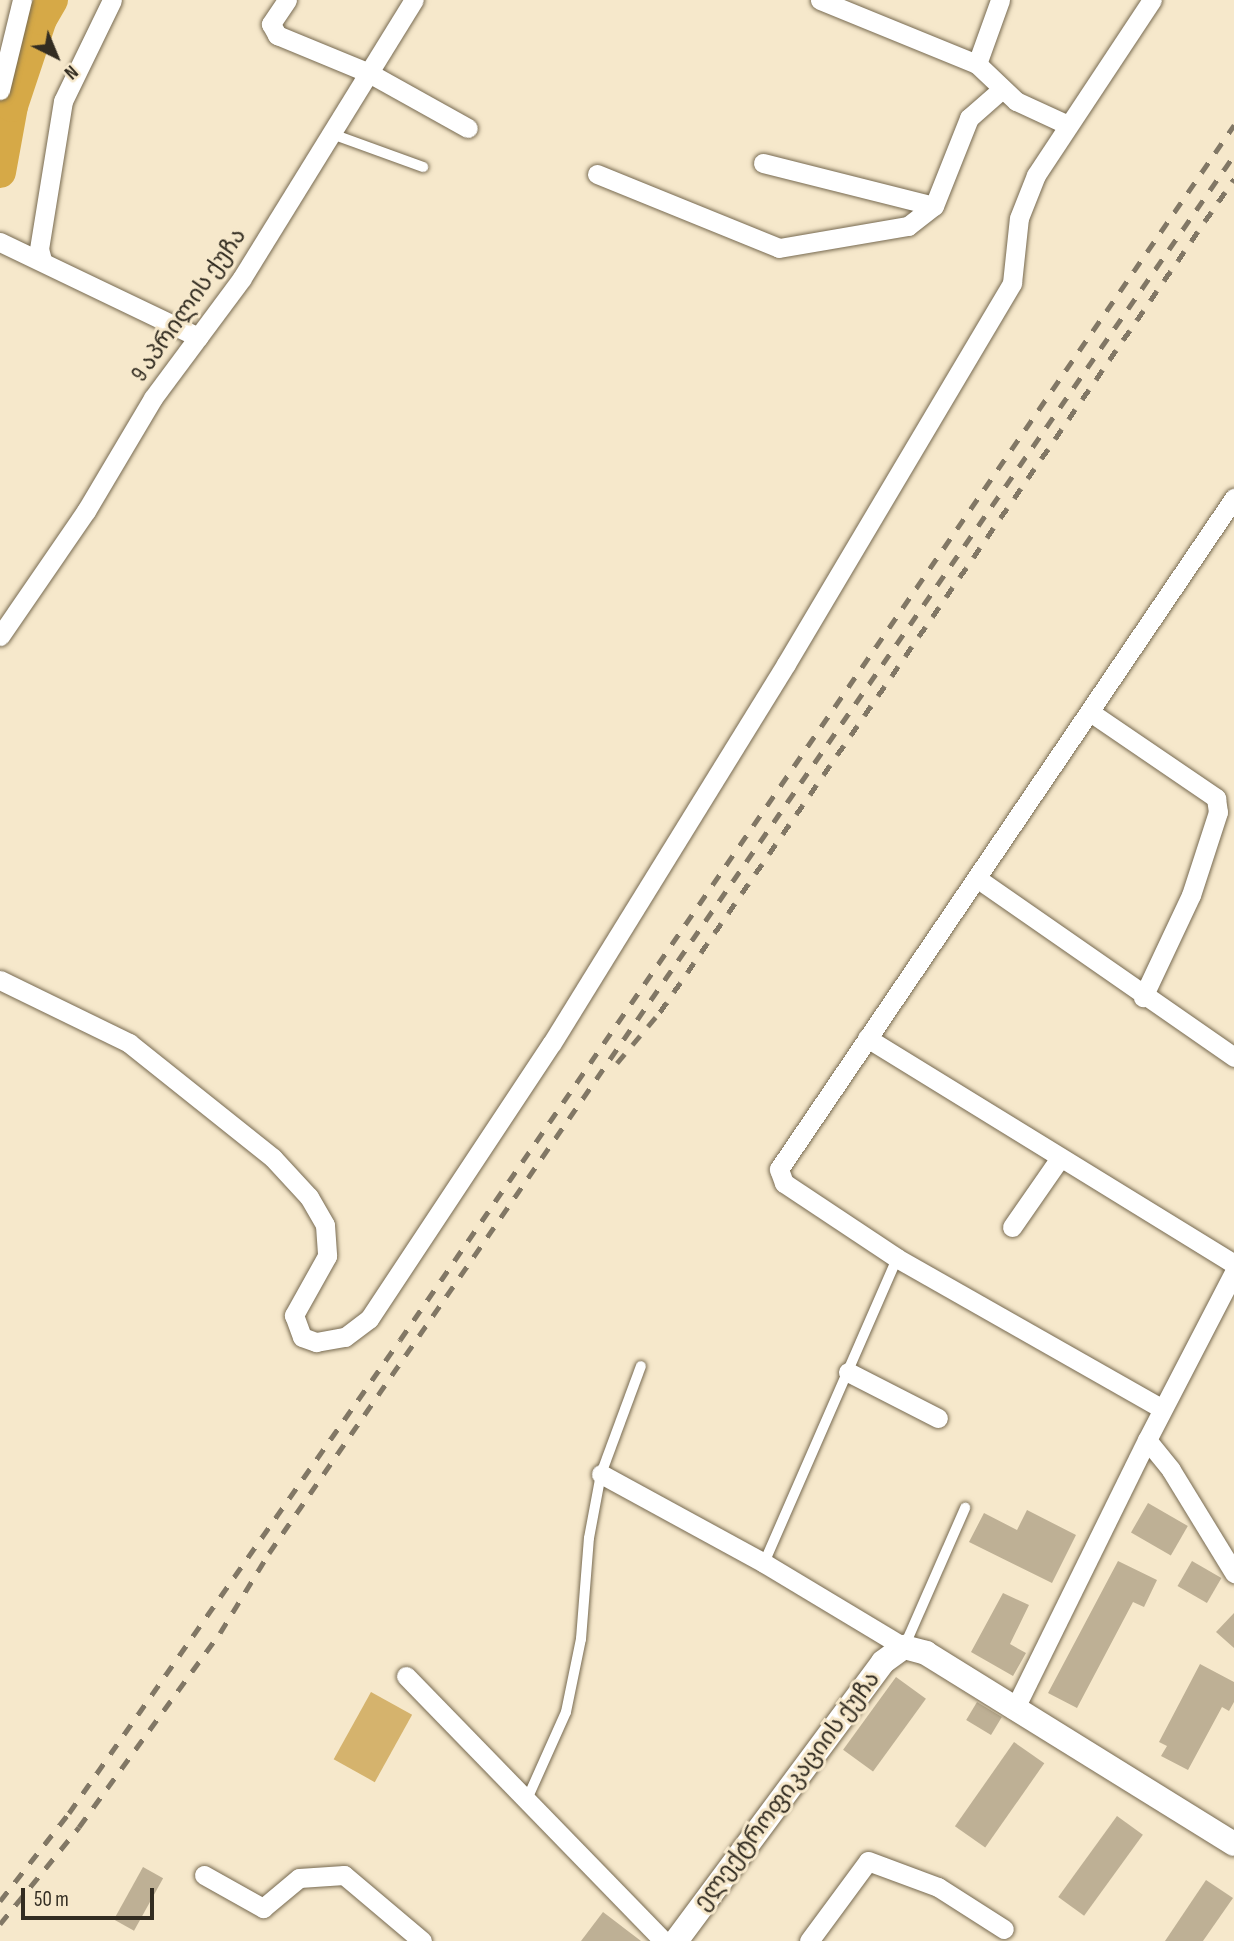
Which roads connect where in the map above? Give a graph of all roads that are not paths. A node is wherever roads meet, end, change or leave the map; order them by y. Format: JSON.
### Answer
{"nodes":[{"id":1,"x":22,"y":0,"type":"edge"},
{"id":2,"x":112,"y":0,"type":"edge"},
{"id":3,"x":287,"y":0,"type":"edge"},
{"id":4,"x":414,"y":0,"type":"edge"},
{"id":5,"x":1000,"y":0,"type":"edge"},
{"id":6,"x":1152,"y":0,"type":"edge"},
{"id":7,"x":824,"y":1,"type":"edge"},
{"id":8,"x":977,"y":64,"type":"junction"},
{"id":9,"x":369,"y":73,"type":"junction"},
{"id":10,"x":0,"y":90,"type":"edge"},
{"id":11,"x":1001,"y":90,"type":"junction"},
{"id":12,"x":1068,"y":125,"type":"junction"},
{"id":13,"x":468,"y":128,"type":"dead end"},
{"id":14,"x":332,"y":134,"type":"junction"},
{"id":15,"x":763,"y":163,"type":"dead end"},
{"id":16,"x":424,"y":167,"type":"dead end"},
{"id":17,"x":597,"y":174,"type":"dead end"},
{"id":18,"x":934,"y":206,"type":"junction"},
{"id":19,"x":0,"y":242,"type":"edge"},
{"id":20,"x":36,"y":258,"type":"junction"},
{"id":21,"x":198,"y":337,"type":"junction"},
{"id":22,"x":1234,"y":498,"type":"edge"},
{"id":23,"x":0,"y":636,"type":"edge"},
{"id":24,"x":1090,"y":712,"type":"junction"},
{"id":25,"x":978,"y":879,"type":"junction"},
{"id":26,"x":0,"y":980,"type":"edge"},
{"id":27,"x":1143,"y":997,"type":"junction"},
{"id":28,"x":867,"y":1038,"type":"junction"},
{"id":29,"x":1234,"y":1057,"type":"edge"},
{"id":30,"x":1060,"y":1157,"type":"junction"},
{"id":31,"x":1012,"y":1227,"type":"dead end"},
{"id":32,"x":897,"y":1258,"type":"junction"},
{"id":33,"x":1234,"y":1264,"type":"edge"},
{"id":34,"x":1234,"y":1272,"type":"edge"},
{"id":35,"x":641,"y":1366,"type":"dead end"},
{"id":36,"x":848,"y":1371,"type":"junction"},
{"id":37,"x":1161,"y":1409,"type":"junction"},
{"id":38,"x":938,"y":1418,"type":"dead end"},
{"id":39,"x":1147,"y":1440,"type":"junction"},
{"id":40,"x":601,"y":1474,"type":"junction"},
{"id":41,"x":965,"y":1508,"type":"dead end"},
{"id":42,"x":764,"y":1563,"type":"junction"},
{"id":43,"x":1234,"y":1573,"type":"edge"},
{"id":44,"x":904,"y":1647,"type":"junction"},
{"id":45,"x":406,"y":1676,"type":"dead end"},
{"id":46,"x":1014,"y":1710,"type":"junction"},
{"id":47,"x":528,"y":1797,"type":"junction"},
{"id":48,"x":1234,"y":1844,"type":"edge"},
{"id":49,"x":204,"y":1875,"type":"dead end"},
{"id":50,"x":1004,"y":1929,"type":"dead end"},
{"id":51,"x":422,"y":1941,"type":"edge"},
{"id":52,"x":664,"y":1941,"type":"edge"},
{"id":53,"x":676,"y":1941,"type":"edge"},
{"id":54,"x":809,"y":1941,"type":"edge"}],
"edges":[{"from":1,"to":10,"type":"street"},
{"from":2,"to":20,"type":"street"},
{"from":3,"to":9,"type":"street"},
{"from":4,"to":9,"type":"street","name":"9 აპრილის ქუჩა"},
{"from":5,"to":8,"type":"street"},
{"from":6,"to":12,"type":"street"},
{"from":7,"to":8,"type":"street"},
{"from":8,"to":11,"type":"street"},
{"from":9,"to":13,"type":"street"},
{"from":9,"to":14,"type":"street","name":"9 აპრილის ქუჩა"},
{"from":11,"to":12,"type":"street"},
{"from":11,"to":18,"type":"street"},
{"from":12,"to":26,"type":"street"},
{"from":14,"to":16,"type":"lane"},
{"from":14,"to":21,"type":"street","name":"9 აპრილის ქუჩა"},
{"from":15,"to":18,"type":"street"},
{"from":17,"to":18,"type":"street"},
{"from":19,"to":20,"type":"street"},
{"from":20,"to":21,"type":"street"},
{"from":21,"to":23,"type":"street","name":"9 აპრილის ქუჩა"},
{"from":22,"to":24,"type":"street"},
{"from":24,"to":25,"type":"street"},
{"from":24,"to":27,"type":"street"},
{"from":25,"to":27,"type":"street"},
{"from":25,"to":28,"type":"street"},
{"from":27,"to":29,"type":"street"},
{"from":28,"to":30,"type":"street"},
{"from":28,"to":32,"type":"street"},
{"from":30,"to":31,"type":"street"},
{"from":30,"to":33,"type":"street"},
{"from":32,"to":36,"type":"lane"},
{"from":32,"to":37,"type":"street"},
{"from":34,"to":37,"type":"street"},
{"from":35,"to":40,"type":"lane"},
{"from":36,"to":38,"type":"street"},
{"from":36,"to":42,"type":"lane"},
{"from":37,"to":39,"type":"street"},
{"from":39,"to":43,"type":"street"},
{"from":39,"to":46,"type":"street"},
{"from":40,"to":42,"type":"street"},
{"from":40,"to":47,"type":"lane"},
{"from":41,"to":44,"type":"lane"},
{"from":42,"to":44,"type":"street"},
{"from":44,"to":46,"type":"street"},
{"from":44,"to":53,"type":"street","name":"ელექტროფიკაციის ქუჩა"},
{"from":45,"to":47,"type":"street"},
{"from":46,"to":48,"type":"street"},
{"from":47,"to":52,"type":"street"},
{"from":49,"to":51,"type":"street"},
{"from":50,"to":54,"type":"street"}]}
